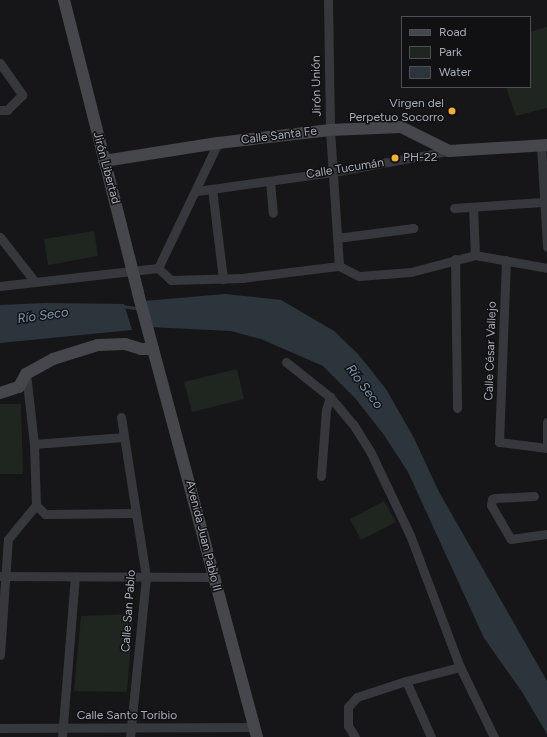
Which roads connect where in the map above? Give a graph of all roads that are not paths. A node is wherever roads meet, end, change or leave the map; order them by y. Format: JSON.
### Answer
{"nodes":[{"id":1,"x":64,"y":0,"type":"edge"},
{"id":2,"x":328,"y":0,"type":"edge"},
{"id":3,"x":0,"y":63,"type":"edge"},
{"id":4,"x":0,"y":110,"type":"edge"},
{"id":5,"x":330,"y":130,"type":"junction"},
{"id":6,"x":218,"y":143,"type":"junction"},
{"id":7,"x":544,"y":145,"type":"edge"},
{"id":8,"x":449,"y":151,"type":"junction"},
{"id":9,"x":104,"y":161,"type":"junction"},
{"id":10,"x":333,"y":172,"type":"junction"},
{"id":11,"x":270,"y":181,"type":"junction"},
{"id":12,"x":212,"y":189,"type":"junction"},
{"id":13,"x":196,"y":191,"type":"junction"},
{"id":14,"x":543,"y":202,"type":"junction"},
{"id":15,"x":473,"y":207,"type":"junction"},
{"id":16,"x":454,"y":208,"type":"dead end"},
{"id":17,"x":273,"y":213,"type":"dead end"},
{"id":18,"x":413,"y":228,"type":"dead end"},
{"id":19,"x":0,"y":237,"type":"edge"},
{"id":20,"x":337,"y":238,"type":"junction"},
{"id":21,"x":547,"y":247,"type":"edge"},
{"id":22,"x":474,"y":255,"type":"junction"},
{"id":23,"x":455,"y":259,"type":"junction"},
{"id":24,"x":506,"y":260,"type":"junction"},
{"id":25,"x":339,"y":266,"type":"junction"},
{"id":26,"x":158,"y":268,"type":"junction"},
{"id":27,"x":547,"y":268,"type":"edge"},
{"id":28,"x":133,"y":271,"type":"junction"},
{"id":29,"x":223,"y":279,"type":"junction"},
{"id":30,"x":35,"y":282,"type":"junction"},
{"id":31,"x":0,"y":286,"type":"edge"},
{"id":32,"x":149,"y":335,"type":"joint"},
{"id":33,"x":153,"y":349,"type":"junction"},
{"id":34,"x":286,"y":362,"type":"dead end"},
{"id":35,"x":26,"y":374,"type":"junction"},
{"id":36,"x":0,"y":393,"type":"edge"},
{"id":37,"x":330,"y":397,"type":"junction"},
{"id":38,"x":457,"y":408,"type":"dead end"},
{"id":39,"x":121,"y":417,"type":"dead end"},
{"id":40,"x":547,"y":422,"type":"edge"},
{"id":41,"x":124,"y":437,"type":"junction"},
{"id":42,"x":34,"y":444,"type":"junction"},
{"id":43,"x":547,"y":448,"type":"edge"},
{"id":44,"x":321,"y":476,"type":"dead end"},
{"id":45,"x":534,"y":496,"type":"dead end"},
{"id":46,"x":36,"y":505,"type":"junction"},
{"id":47,"x":136,"y":513,"type":"junction"},
{"id":48,"x":547,"y":534,"type":"edge"},
{"id":49,"x":3,"y":576,"type":"edge"},
{"id":50,"x":75,"y":576,"type":"junction"},
{"id":51,"x":146,"y":577,"type":"junction"},
{"id":52,"x":213,"y":577,"type":"junction"},
{"id":53,"x":1,"y":622,"type":"edge"},
{"id":54,"x":0,"y":655,"type":"edge"},
{"id":55,"x":460,"y":667,"type":"junction"},
{"id":56,"x":406,"y":680,"type":"junction"},
{"id":57,"x":0,"y":728,"type":"edge"},
{"id":58,"x":63,"y":732,"type":"edge"},
{"id":59,"x":131,"y":732,"type":"edge"},
{"id":60,"x":255,"y":732,"type":"edge"},
{"id":61,"x":196,"y":733,"type":"edge"},
{"id":62,"x":355,"y":737,"type":"edge"},
{"id":63,"x":431,"y":737,"type":"edge"},
{"id":64,"x":494,"y":737,"type":"edge"}],
"edges":[{"from":1,"to":9,"type":"street","name":"Jirón Libertad"},
{"from":2,"to":5,"type":"street","name":"Jirón Unión"},
{"from":3,"to":4,"type":"street"},
{"from":5,"to":6,"type":"street","name":"Calle Santa Fe"},
{"from":5,"to":8,"type":"street","name":"Calle Santa Fe"},
{"from":5,"to":10,"type":"street","name":"Jirón Unión"},
{"from":6,"to":9,"type":"street","name":"Calle Santa Fe"},
{"from":6,"to":13,"type":"street"},
{"from":7,"to":8,"type":"street","name":"Calle Tucumán"},
{"from":7,"to":14,"type":"street"},
{"from":8,"to":10,"type":"street","name":"Calle Tucumán"},
{"from":9,"to":28,"type":"street","name":"Jirón Libertad"},
{"from":10,"to":11,"type":"street","name":"Calle Tucumán"},
{"from":10,"to":20,"type":"street","name":"Jirón Unión"},
{"from":11,"to":12,"type":"street","name":"Calle Tucumán"},
{"from":11,"to":17,"type":"street"},
{"from":12,"to":13,"type":"street","name":"Calle Tucumán"},
{"from":12,"to":29,"type":"street"},
{"from":13,"to":26,"type":"street"},
{"from":14,"to":15,"type":"street"},
{"from":14,"to":21,"type":"street"},
{"from":15,"to":16,"type":"street"},
{"from":15,"to":22,"type":"street"},
{"from":18,"to":20,"type":"street"},
{"from":19,"to":30,"type":"street"},
{"from":20,"to":25,"type":"street","name":"Jirón Unión"},
{"from":22,"to":23,"type":"street"},
{"from":22,"to":24,"type":"street"},
{"from":23,"to":25,"type":"street"},
{"from":23,"to":38,"type":"street"},
{"from":24,"to":27,"type":"street"},
{"from":24,"to":43,"type":"street","name":"Calle César Vallejo"},
{"from":25,"to":29,"type":"street"},
{"from":26,"to":28,"type":"street"},
{"from":26,"to":29,"type":"street"},
{"from":28,"to":30,"type":"street"},
{"from":28,"to":32,"type":"street","name":"Jirón Libertad"},
{"from":30,"to":31,"type":"street"},
{"from":32,"to":33,"type":"street","name":"Avenida Juan Pablo II"},
{"from":33,"to":35,"type":"street"},
{"from":33,"to":52,"type":"street","name":"Avenida Juan Pablo II"},
{"from":34,"to":37,"type":"street"},
{"from":35,"to":36,"type":"street"},
{"from":35,"to":42,"type":"street"},
{"from":37,"to":44,"type":"street"},
{"from":37,"to":55,"type":"street"},
{"from":39,"to":41,"type":"street","name":"Calle San Pablo"},
{"from":40,"to":43,"type":"street"},
{"from":41,"to":42,"type":"street"},
{"from":41,"to":47,"type":"street","name":"Calle San Pablo"},
{"from":42,"to":46,"type":"street"},
{"from":45,"to":48,"type":"street"},
{"from":46,"to":47,"type":"street"},
{"from":46,"to":49,"type":"street"},
{"from":47,"to":51,"type":"street","name":"Calle San Pablo"},
{"from":49,"to":50,"type":"street"},
{"from":49,"to":53,"type":"street"},
{"from":50,"to":51,"type":"street"},
{"from":50,"to":58,"type":"street"},
{"from":51,"to":52,"type":"street"},
{"from":51,"to":59,"type":"street","name":"Calle San Pablo"},
{"from":52,"to":60,"type":"street","name":"Avenida Juan Pablo II"},
{"from":53,"to":54,"type":"street"},
{"from":55,"to":56,"type":"street"},
{"from":55,"to":64,"type":"street"},
{"from":56,"to":62,"type":"street"},
{"from":56,"to":63,"type":"street"},
{"from":57,"to":58,"type":"street","name":"Calle Santo Toribio"},
{"from":58,"to":59,"type":"street","name":"Calle Santo Toribio"},
{"from":59,"to":61,"type":"street","name":"Calle Santo Toribio"},
{"from":60,"to":61,"type":"street","name":"Calle Santo Toribio"}]}
